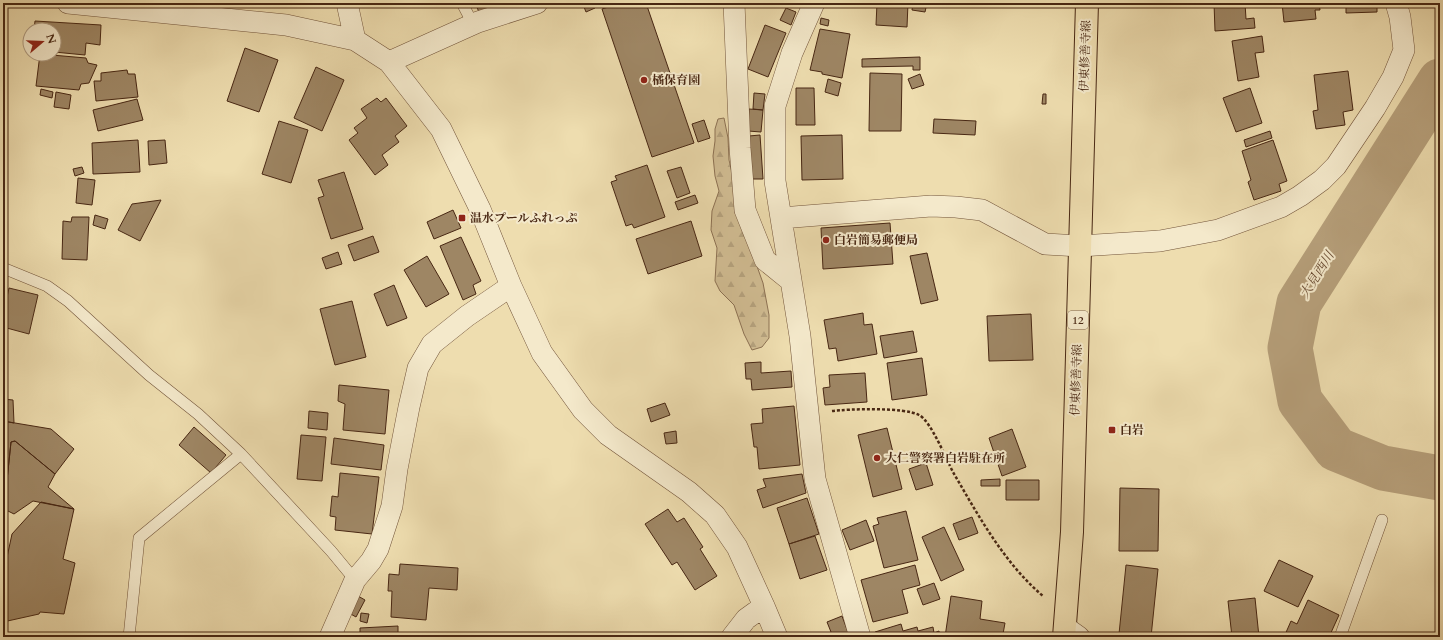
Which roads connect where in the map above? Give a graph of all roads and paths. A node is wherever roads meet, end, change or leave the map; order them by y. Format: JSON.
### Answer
{"nodes":[{"id":1,"x":68,"y":3,"type":"edge"},
{"id":2,"x":347,"y":3,"type":"edge"},
{"id":3,"x":462,"y":3,"type":"edge"},
{"id":4,"x":537,"y":3,"type":"edge"},
{"id":5,"x":734,"y":3,"type":"edge"},
{"id":6,"x":814,"y":3,"type":"edge"},
{"id":7,"x":1087,"y":3,"type":"edge"},
{"id":8,"x":1396,"y":3,"type":"edge"},
{"id":9,"x":473,"y":24,"type":"junction"},
{"id":10,"x":355,"y":40,"type":"junction"},
{"id":11,"x":389,"y":62,"type":"junction"},
{"id":12,"x":781,"y":218,"type":"junction"},
{"id":13,"x":1080,"y":246,"type":"junction"},
{"id":14,"x":3,"y":268,"type":"edge"},
{"id":15,"x":791,"y":281,"type":"junction"},
{"id":16,"x":512,"y":286,"type":"junction"},
{"id":17,"x":807,"y":414,"type":"junction"},
{"id":18,"x":241,"y":454,"type":"junction"},
{"id":19,"x":1382,"y":520,"type":"dead end"},
{"id":20,"x":355,"y":580,"type":"junction"},
{"id":21,"x":764,"y":606,"type":"junction"},
{"id":22,"x":1068,"y":629,"type":"edge"},
{"id":23,"x":129,"y":637,"type":"edge"},
{"id":24,"x":330,"y":637,"type":"edge"},
{"id":25,"x":732,"y":637,"type":"edge"},
{"id":26,"x":777,"y":637,"type":"edge"},
{"id":27,"x":860,"y":637,"type":"edge"},
{"id":28,"x":1340,"y":637,"type":"edge"}],
"edges":[{"from":1,"to":10,"type":"street"},
{"from":2,"to":10,"type":"street"},
{"from":3,"to":9,"type":"lane"},
{"from":4,"to":9,"type":"street"},
{"from":5,"to":15,"type":"street"},
{"from":6,"to":12,"type":"street"},
{"from":7,"to":13,"type":"main road","name":"伊東修善寺線","number":"12"},
{"from":8,"to":13,"type":"street"},
{"from":9,"to":11,"type":"street"},
{"from":10,"to":11,"type":"street"},
{"from":11,"to":16,"type":"street"},
{"from":12,"to":13,"type":"street"},
{"from":12,"to":15,"type":"street"},
{"from":13,"to":22,"type":"main road","name":"伊東修善寺線","number":"12"},
{"from":14,"to":18,"type":"lane"},
{"from":15,"to":17,"type":"street"},
{"from":16,"to":20,"type":"street"},
{"from":16,"to":21,"type":"street"},
{"from":17,"to":22,"type":"path"},
{"from":17,"to":27,"type":"street"},
{"from":18,"to":20,"type":"lane"},
{"from":18,"to":23,"type":"lane"},
{"from":19,"to":28,"type":"lane"},
{"from":20,"to":24,"type":"street"},
{"from":21,"to":25,"type":"street"},
{"from":21,"to":26,"type":"street"}]}
